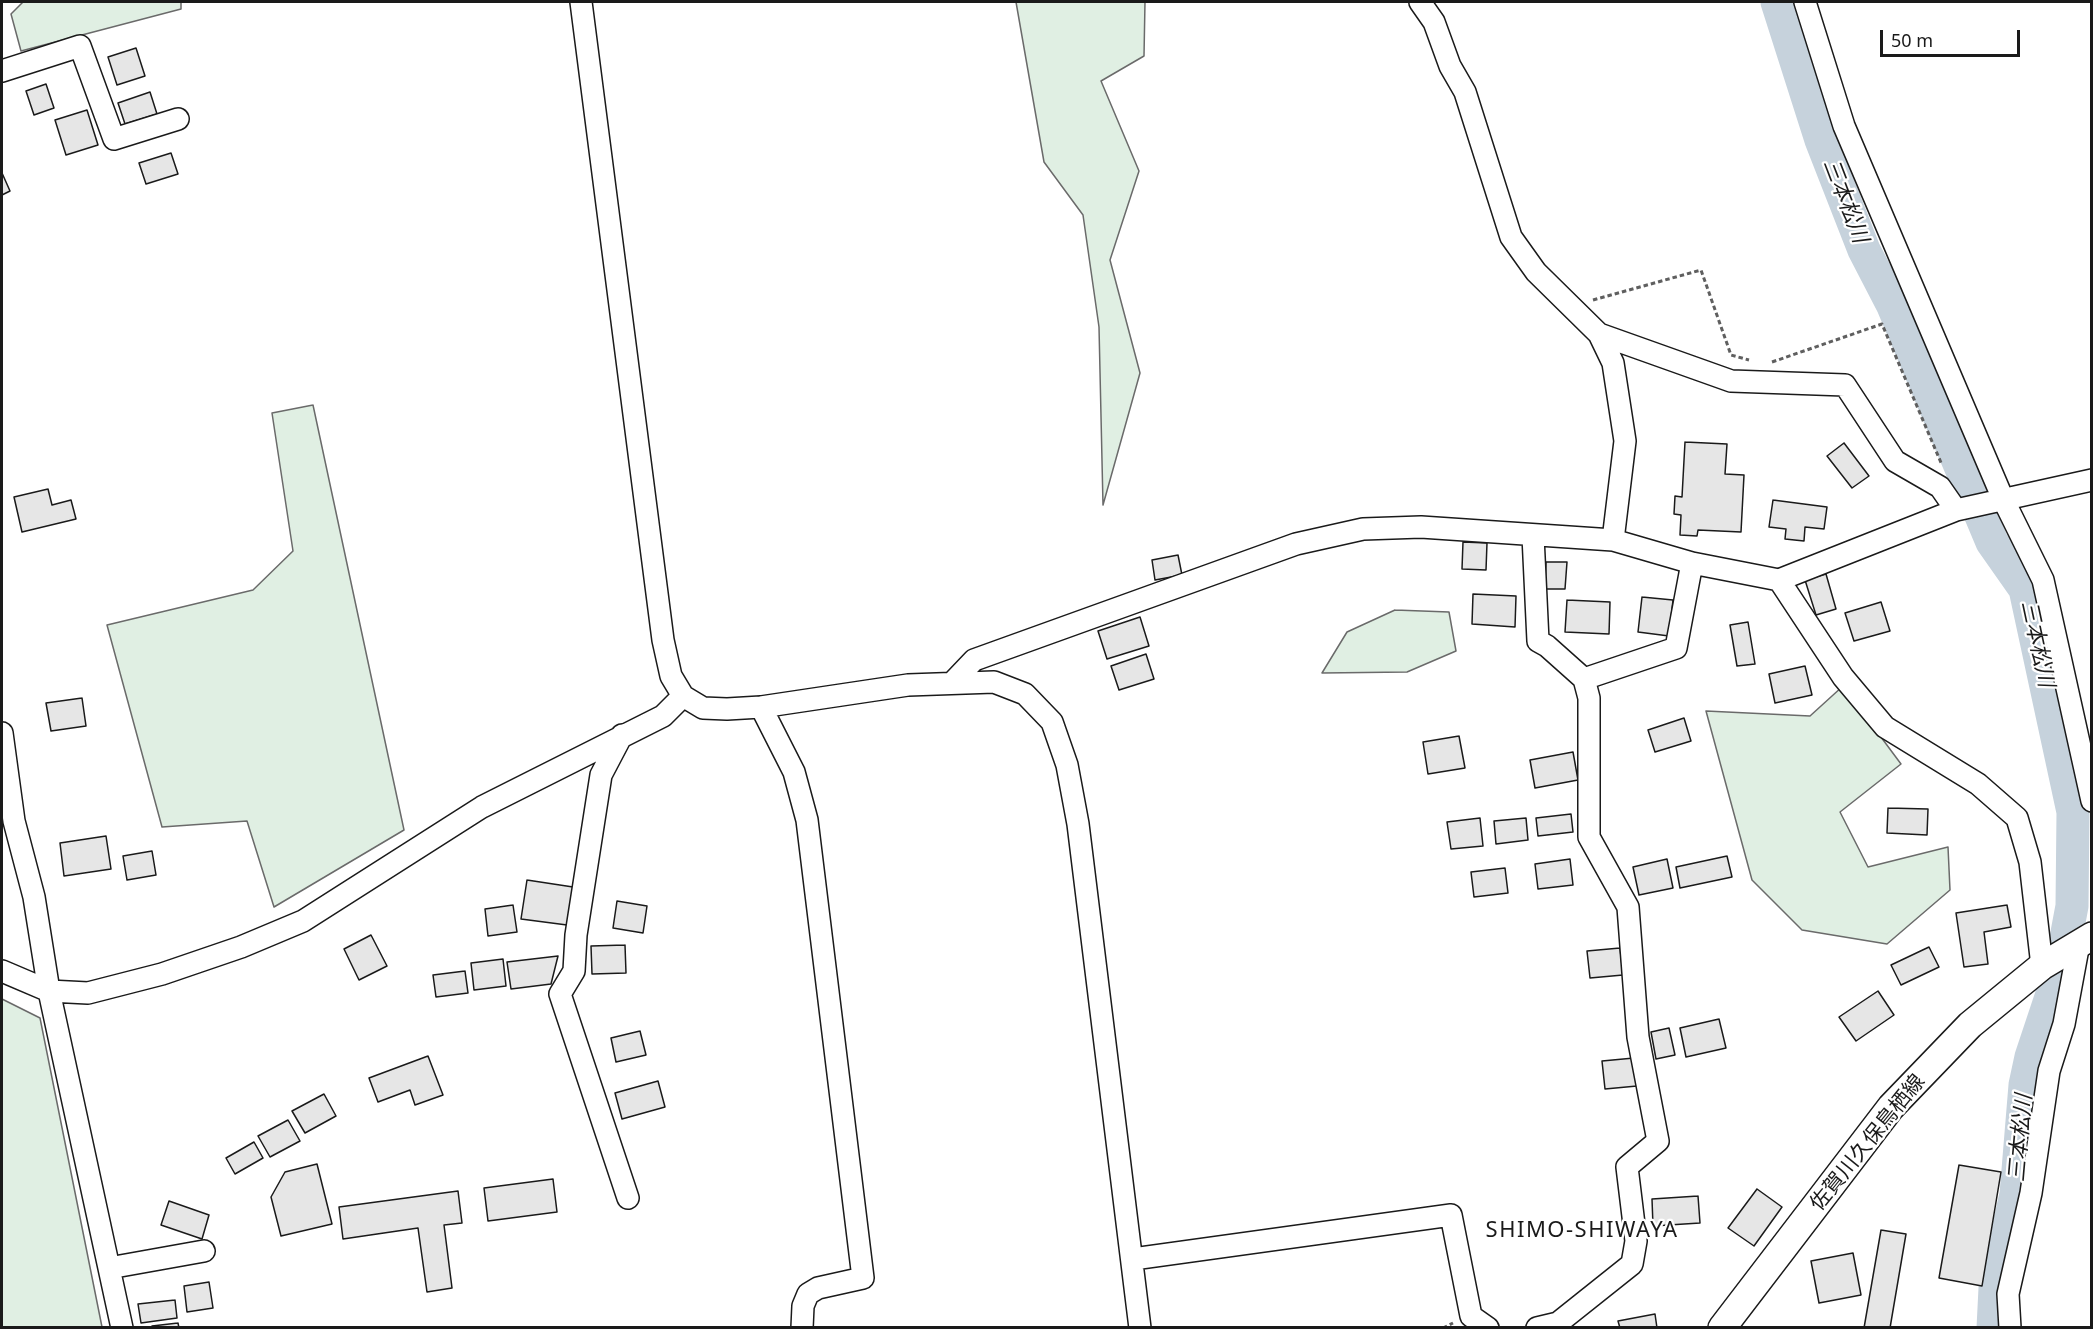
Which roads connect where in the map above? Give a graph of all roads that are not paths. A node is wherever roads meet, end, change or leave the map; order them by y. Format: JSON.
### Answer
{"nodes":[{"id":1,"x":581,"y":2,"type":"edge"},
{"id":2,"x":1420,"y":2,"type":"edge"},
{"id":3,"x":1805,"y":2,"type":"edge"},
{"id":4,"x":2,"y":71,"type":"edge"},
{"id":5,"x":178,"y":119,"type":"dead end"},
{"id":6,"x":1599,"y":334,"type":"junction"},
{"id":7,"x":2091,"y":480,"type":"edge"},
{"id":8,"x":2003,"y":499,"type":"junction"},
{"id":9,"x":1956,"y":510,"type":"junction"},
{"id":10,"x":1533,"y":536,"type":"junction"},
{"id":11,"x":1613,"y":540,"type":"junction"},
{"id":12,"x":1692,"y":563,"type":"junction"},
{"id":13,"x":1779,"y":580,"type":"junction"},
{"id":14,"x":1584,"y":679,"type":"junction"},
{"id":15,"x":952,"y":682,"type":"junction"},
{"id":16,"x":683,"y":696,"type":"junction"},
{"id":17,"x":761,"y":707,"type":"junction"},
{"id":18,"x":2,"y":733,"type":"edge"},
{"id":19,"x":622,"y":735,"type":"junction"},
{"id":20,"x":2091,"y":801,"type":"edge"},
{"id":21,"x":2085,"y":939,"type":"edge"},
{"id":22,"x":2042,"y":966,"type":"junction"},
{"id":23,"x":2,"y":971,"type":"edge"},
{"id":24,"x":49,"y":991,"type":"junction"},
{"id":25,"x":628,"y":1198,"type":"dead end"},
{"id":26,"x":204,"y":1251,"type":"dead end"},
{"id":27,"x":1133,"y":1259,"type":"junction"},
{"id":28,"x":110,"y":1268,"type":"junction"},
{"id":29,"x":1559,"y":1325,"type":"edge"},
{"id":30,"x":122,"y":1328,"type":"edge"},
{"id":31,"x":802,"y":1328,"type":"edge"},
{"id":32,"x":1140,"y":1328,"type":"edge"},
{"id":33,"x":1488,"y":1328,"type":"edge"},
{"id":34,"x":1537,"y":1328,"type":"edge"},
{"id":35,"x":1722,"y":1328,"type":"edge"},
{"id":36,"x":2010,"y":1328,"type":"edge"}],
"edges":[{"from":1,"to":16,"type":"street"},
{"from":2,"to":6,"type":"street"},
{"from":3,"to":8,"type":"street"},
{"from":4,"to":5,"type":"street"},
{"from":6,"to":9,"type":"street"},
{"from":6,"to":11,"type":"street"},
{"from":7,"to":8,"type":"street"},
{"from":8,"to":9,"type":"street"},
{"from":8,"to":20,"type":"street"},
{"from":9,"to":13,"type":"street"},
{"from":10,"to":11,"type":"street"},
{"from":10,"to":14,"type":"street"},
{"from":10,"to":15,"type":"street"},
{"from":11,"to":12,"type":"street"},
{"from":12,"to":13,"type":"street"},
{"from":12,"to":14,"type":"street"},
{"from":13,"to":22,"type":"street"},
{"from":14,"to":29,"type":"street"},
{"from":15,"to":17,"type":"street"},
{"from":15,"to":27,"type":"street"},
{"from":16,"to":17,"type":"street"},
{"from":16,"to":19,"type":"street"},
{"from":17,"to":31,"type":"street"},
{"from":18,"to":24,"type":"street"},
{"from":19,"to":24,"type":"street"},
{"from":19,"to":25,"type":"street"},
{"from":21,"to":22,"type":"main road","name":"佐賀川久保鳥栖線"},
{"from":21,"to":36,"type":"street"},
{"from":22,"to":35,"type":"main road","name":"佐賀川久保鳥栖線"},
{"from":23,"to":24,"type":"street"},
{"from":24,"to":28,"type":"street"},
{"from":26,"to":28,"type":"street"},
{"from":27,"to":32,"type":"street"},
{"from":27,"to":33,"type":"street"},
{"from":28,"to":30,"type":"street"},
{"from":29,"to":34,"type":"street"}]}
